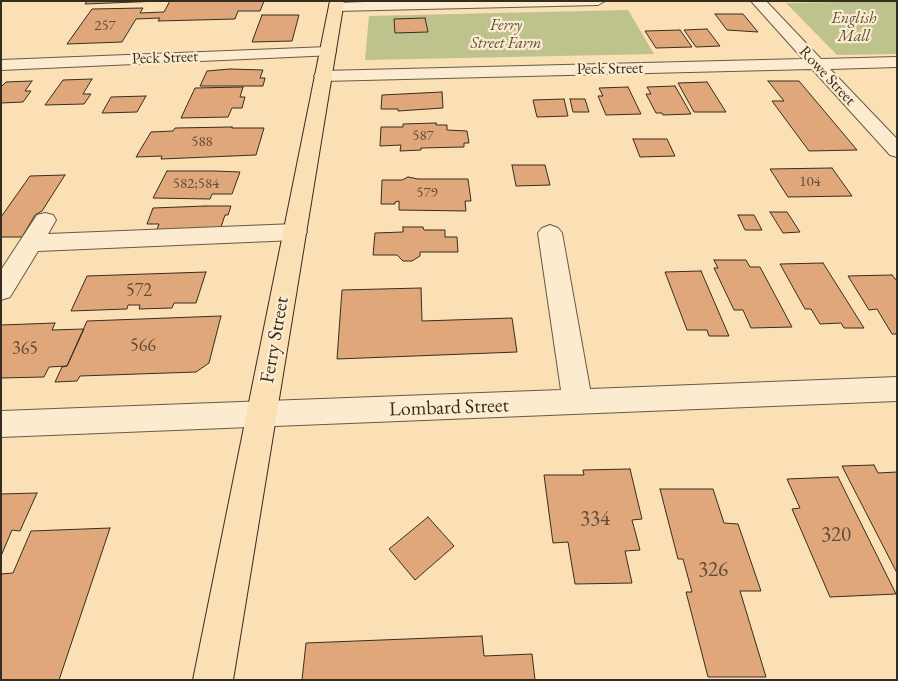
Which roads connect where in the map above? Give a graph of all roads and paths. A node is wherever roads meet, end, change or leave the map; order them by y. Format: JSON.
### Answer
{"nodes":[{"id":1,"x":598,"y":1,"type":"edge"},
{"id":2,"x":758,"y":1,"type":"edge"},
{"id":3,"x":337,"y":4,"type":"edge"},
{"id":4,"x":328,"y":52,"type":"junction"},
{"id":5,"x":897,"y":62,"type":"edge"},
{"id":6,"x":816,"y":64,"type":"junction"},
{"id":7,"x":1,"y":65,"type":"edge"},
{"id":8,"x":323,"y":76,"type":"junction"},
{"id":9,"x":897,"y":151,"type":"edge"},
{"id":10,"x":44,"y":220,"type":"dead end"},
{"id":11,"x":295,"y":232,"type":"junction"},
{"id":12,"x":550,"y":233,"type":"dead end"},
{"id":13,"x":31,"y":243,"type":"junction"},
{"id":14,"x":1,"y":291,"type":"edge"},
{"id":15,"x":897,"y":389,"type":"edge"},
{"id":16,"x":578,"y":402,"type":"junction"},
{"id":17,"x":262,"y":414,"type":"junction"},
{"id":18,"x":1,"y":424,"type":"edge"},
{"id":19,"x":213,"y":680,"type":"edge"}],
"edges":[{"from":1,"to":3,"type":"street"},
{"from":2,"to":6,"type":"street","name":"Rowe Street"},
{"from":3,"to":4,"type":"main road","name":"Ferry Street"},
{"from":4,"to":7,"type":"street","name":"Peck Street"},
{"from":4,"to":8,"type":"main road","name":"Ferry Street"},
{"from":5,"to":6,"type":"street","name":"Peck Street"},
{"from":6,"to":8,"type":"street","name":"Peck Street"},
{"from":6,"to":9,"type":"street","name":"Rowe Street"},
{"from":8,"to":11,"type":"main road","name":"Ferry Street"},
{"from":10,"to":13,"type":"street"},
{"from":11,"to":13,"type":"street"},
{"from":11,"to":17,"type":"main road","name":"Ferry Street"},
{"from":12,"to":16,"type":"street"},
{"from":13,"to":14,"type":"street"},
{"from":15,"to":16,"type":"street","name":"Lombard Street"},
{"from":16,"to":17,"type":"street","name":"Lombard Street"},
{"from":17,"to":18,"type":"street","name":"Lombard Street"},
{"from":17,"to":19,"type":"main road","name":"Ferry Street"}]}
